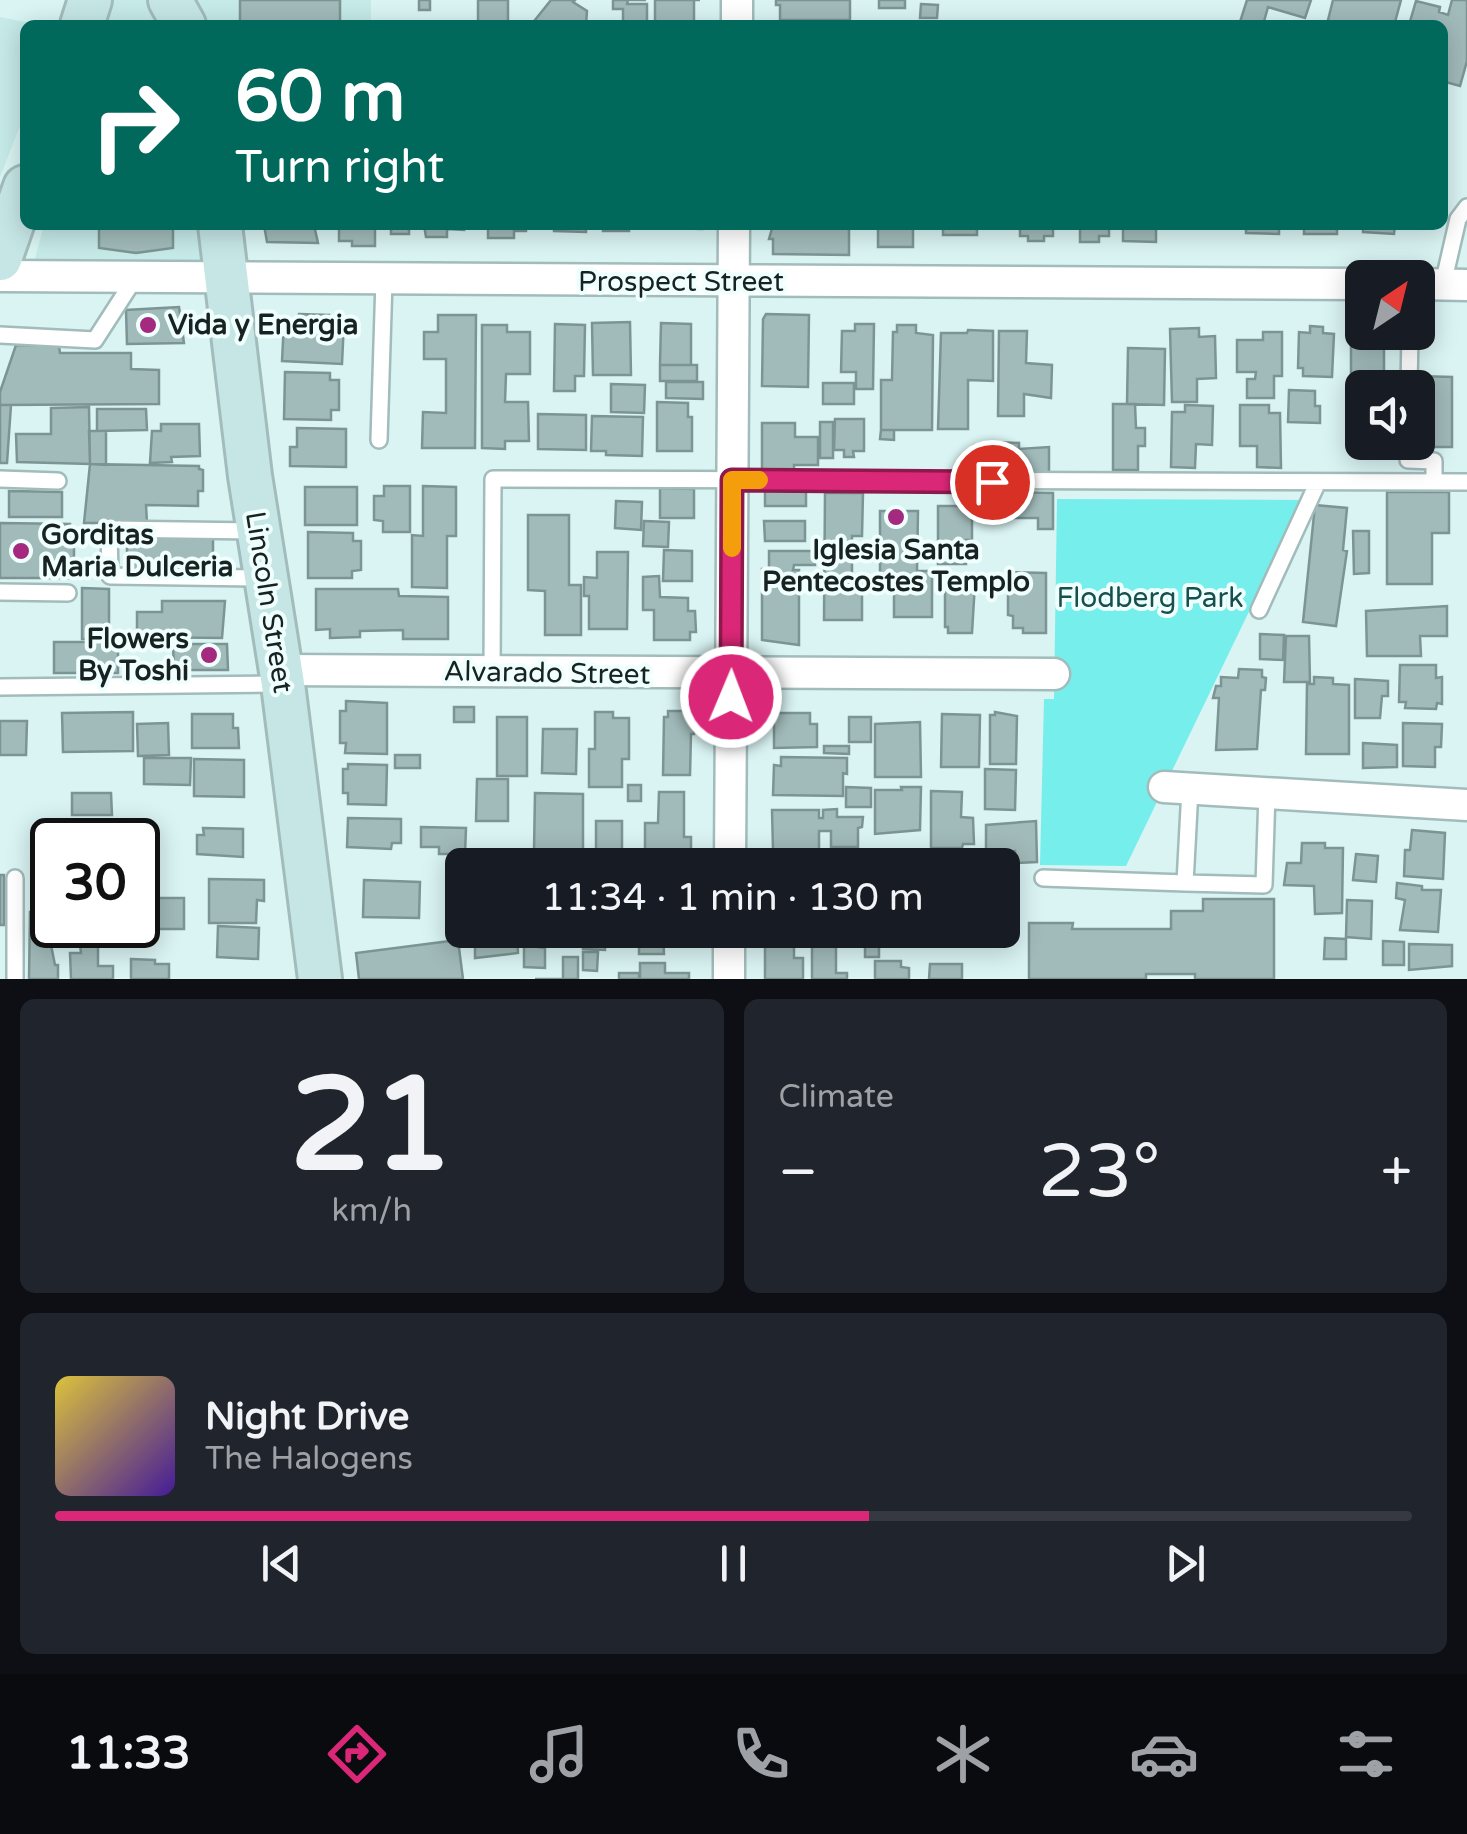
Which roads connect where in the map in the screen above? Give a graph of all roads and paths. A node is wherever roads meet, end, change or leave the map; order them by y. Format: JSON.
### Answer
{"nodes":[{"id":1,"x":20,"y":188,"type":"edge"},
{"id":2,"x":1467,"y":207,"type":"edge"},
{"id":3,"x":221,"y":230,"type":"edge"},
{"id":4,"x":734,"y":230,"type":"edge"},
{"id":5,"x":0,"y":259,"type":"edge"},
{"id":6,"x":0,"y":276,"type":"edge"},
{"id":7,"x":135,"y":278,"type":"junction"},
{"id":8,"x":227,"y":279,"type":"junction"},
{"id":9,"x":384,"y":280,"type":"junction"},
{"id":10,"x":734,"y":283,"type":"junction"},
{"id":11,"x":1345,"y":284,"type":"edge"},
{"id":12,"x":1442,"y":285,"type":"edge"},
{"id":13,"x":0,"y":335,"type":"edge"},
{"id":14,"x":379,"y":440,"type":"dead end"},
{"id":15,"x":1408,"y":460,"type":"edge"},
{"id":16,"x":0,"y":479,"type":"edge"},
{"id":17,"x":732,"y":480,"type":"junction"},
{"id":18,"x":58,"y":481,"type":"dead end"},
{"id":19,"x":1434,"y":482,"type":"junction"},
{"id":20,"x":1467,"y":482,"type":"edge"},
{"id":21,"x":1317,"y":484,"type":"junction"},
{"id":22,"x":259,"y":530,"type":"junction"},
{"id":23,"x":266,"y":578,"type":"junction"},
{"id":24,"x":0,"y":592,"type":"edge"},
{"id":25,"x":68,"y":593,"type":"dead end"},
{"id":26,"x":1259,"y":610,"type":"dead end"},
{"id":27,"x":492,"y":672,"type":"junction"},
{"id":28,"x":1054,"y":674,"type":"dead end"},
{"id":29,"x":731,"y":675,"type":"junction"},
{"id":30,"x":281,"y":677,"type":"junction"},
{"id":31,"x":0,"y":687,"type":"edge"},
{"id":32,"x":1177,"y":788,"type":"joint"},
{"id":33,"x":1267,"y":794,"type":"junction"},
{"id":34,"x":1467,"y":805,"type":"edge"},
{"id":35,"x":730,"y":848,"type":"edge"},
{"id":36,"x":14,"y":878,"type":"dead end"},
{"id":37,"x":1043,"y":878,"type":"dead end"},
{"id":38,"x":1184,"y":883,"type":"junction"},
{"id":39,"x":729,"y":948,"type":"edge"},
{"id":40,"x":14,"y":979,"type":"edge"},
{"id":41,"x":320,"y":979,"type":"edge"},
{"id":42,"x":728,"y":979,"type":"edge"}],
"edges":[{"from":1,"to":5,"type":"street"},
{"from":2,"to":12,"type":"lane"},
{"from":3,"to":8,"type":"street","name":"Lincoln Street"},
{"from":4,"to":10,"type":"street"},
{"from":6,"to":7,"type":"street","name":"Prospect Street"},
{"from":7,"to":8,"type":"street","name":"Prospect Street"},
{"from":7,"to":13,"type":"lane"},
{"from":8,"to":9,"type":"street","name":"Prospect Street"},
{"from":8,"to":22,"type":"street","name":"Lincoln Street"},
{"from":9,"to":10,"type":"street","name":"Prospect Street"},
{"from":9,"to":14,"type":"lane"},
{"from":10,"to":11,"type":"street","name":"Prospect Street"},
{"from":10,"to":17,"type":"street"},
{"from":15,"to":19,"type":"lane"},
{"from":16,"to":18,"type":"lane"},
{"from":17,"to":21,"type":"lane"},
{"from":17,"to":27,"type":"lane"},
{"from":17,"to":29,"type":"street"},
{"from":19,"to":20,"type":"lane"},
{"from":19,"to":21,"type":"lane"},
{"from":21,"to":26,"type":"lane"},
{"from":22,"to":23,"type":"street","name":"Lincoln Street"},
{"from":22,"to":23,"type":"lane"},
{"from":23,"to":30,"type":"street","name":"Lincoln Street"},
{"from":24,"to":25,"type":"lane"},
{"from":27,"to":29,"type":"street","name":"Alvarado Street"},
{"from":27,"to":30,"type":"street","name":"Alvarado Street"},
{"from":28,"to":29,"type":"street","name":"Alvarado Street"},
{"from":29,"to":35,"type":"street"},
{"from":30,"to":31,"type":"lane"},
{"from":30,"to":41,"type":"street","name":"Lincoln Street"},
{"from":32,"to":33,"type":"street"},
{"from":32,"to":38,"type":"lane"},
{"from":33,"to":34,"type":"street"},
{"from":33,"to":38,"type":"lane"},
{"from":36,"to":40,"type":"lane"},
{"from":37,"to":38,"type":"lane"},
{"from":39,"to":42,"type":"street"}]}
